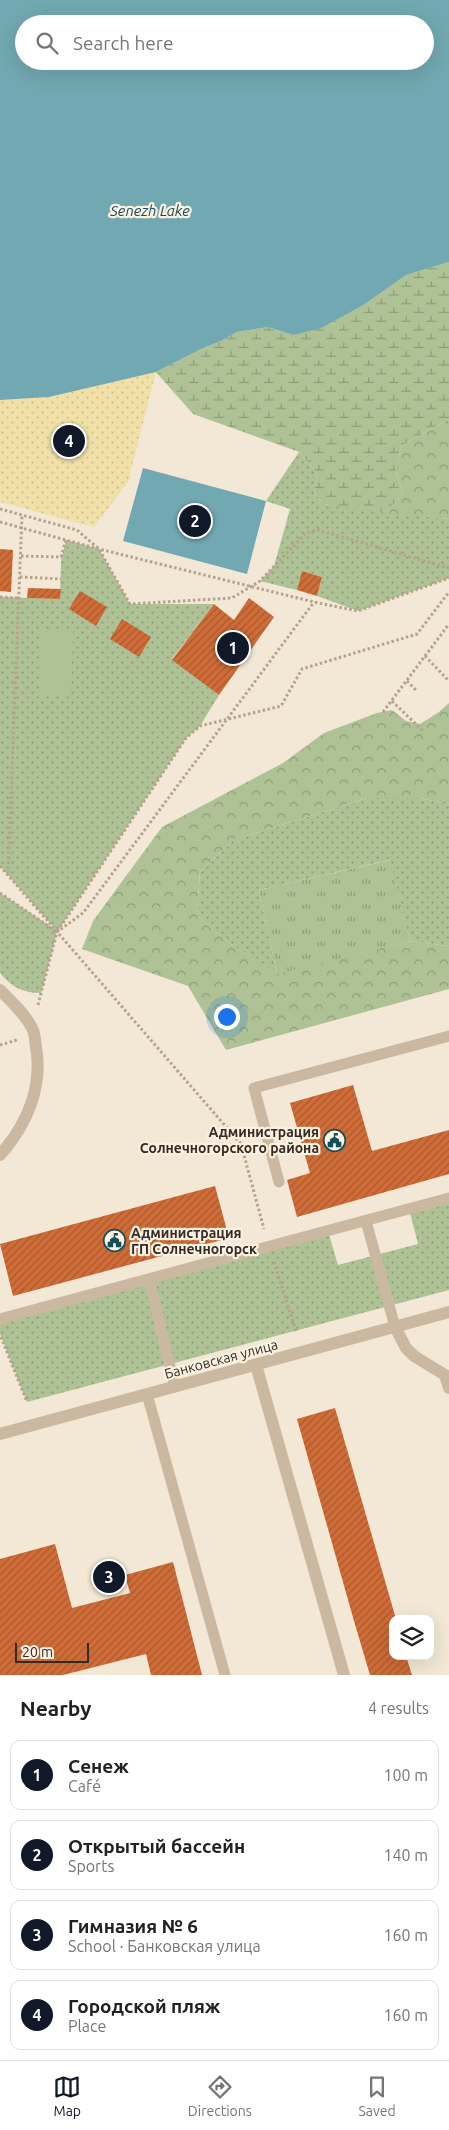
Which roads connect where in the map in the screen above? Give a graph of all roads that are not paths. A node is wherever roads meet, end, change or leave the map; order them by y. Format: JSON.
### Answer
{"nodes":[{"id":1,"x":0,"y":990,"type":"edge"},
{"id":2,"x":449,"y":1036,"type":"edge"},
{"id":3,"x":0,"y":1155,"type":"edge"},
{"id":4,"x":279,"y":1182,"type":"dead end"},
{"id":5,"x":449,"y":1198,"type":"edge"},
{"id":6,"x":366,"y":1221,"type":"junction"},
{"id":7,"x":149,"y":1279,"type":"junction"},
{"id":8,"x":449,"y":1312,"type":"edge"},
{"id":9,"x":0,"y":1319,"type":"edge"},
{"id":10,"x":395,"y":1327,"type":"junction"},
{"id":11,"x":256,"y":1365,"type":"junction"},
{"id":12,"x":175,"y":1387,"type":"junction"},
{"id":13,"x":449,"y":1388,"type":"edge"},
{"id":14,"x":147,"y":1394,"type":"junction"},
{"id":15,"x":0,"y":1434,"type":"edge"},
{"id":16,"x":225,"y":1675,"type":"edge"},
{"id":17,"x":344,"y":1675,"type":"edge"}],
"edges":[{"from":1,"to":3,"type":"street"},
{"from":2,"to":4,"type":"lane"},
{"from":5,"to":6,"type":"lane"},
{"from":6,"to":7,"type":"lane"},
{"from":6,"to":10,"type":"lane"},
{"from":7,"to":9,"type":"lane"},
{"from":7,"to":12,"type":"lane"},
{"from":8,"to":10,"type":"street","name":"Банковская улица"},
{"from":10,"to":11,"type":"street","name":"Банковская улица"},
{"from":10,"to":13,"type":"street"},
{"from":11,"to":12,"type":"street","name":"Банковская улица"},
{"from":11,"to":17,"type":"street"},
{"from":12,"to":14,"type":"street","name":"Банковская улица"},
{"from":14,"to":15,"type":"street","name":"Банковская улица"},
{"from":14,"to":16,"type":"lane"}]}
